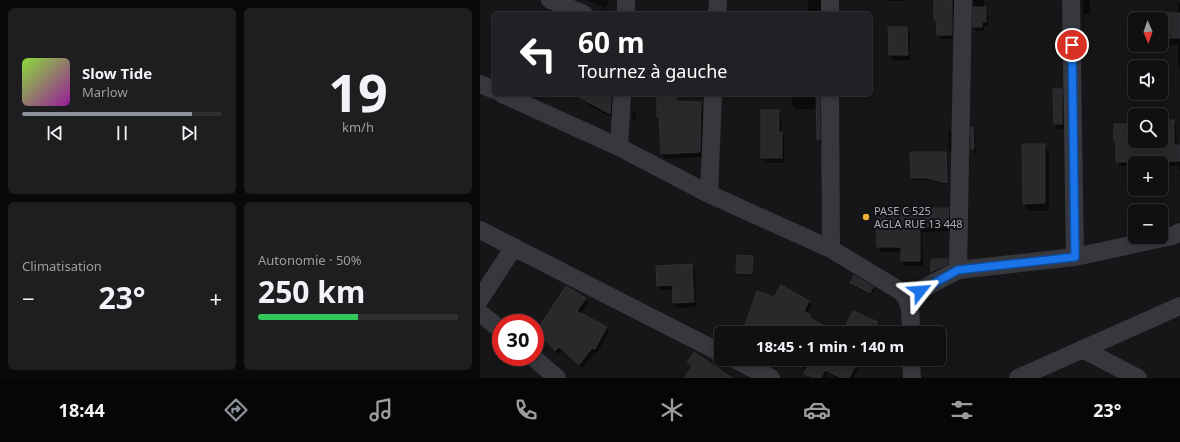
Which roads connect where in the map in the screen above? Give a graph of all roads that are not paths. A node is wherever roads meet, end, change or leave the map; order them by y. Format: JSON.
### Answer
{"nodes":[{"id":1,"x":550,"y":0,"type":"edge"},
{"id":2,"x":626,"y":0,"type":"edge"},
{"id":3,"x":718,"y":0,"type":"edge"},
{"id":4,"x":830,"y":0,"type":"edge"},
{"id":5,"x":963,"y":0,"type":"edge"},
{"id":6,"x":1071,"y":0,"type":"edge"},
{"id":7,"x":579,"y":12,"type":"edge"},
{"id":8,"x":626,"y":12,"type":"edge"},
{"id":9,"x":717,"y":12,"type":"edge"},
{"id":10,"x":830,"y":12,"type":"edge"},
{"id":11,"x":480,"y":84,"type":"edge"},
{"id":12,"x":492,"y":89,"type":"edge"},
{"id":13,"x":506,"y":96,"type":"edge"},
{"id":14,"x":622,"y":96,"type":"edge"},
{"id":15,"x":713,"y":96,"type":"edge"},
{"id":16,"x":830,"y":96,"type":"edge"},
{"id":17,"x":619,"y":147,"type":"junction"},
{"id":18,"x":709,"y":194,"type":"junction"},
{"id":19,"x":480,"y":230,"type":"edge"},
{"id":20,"x":1180,"y":232,"type":"edge"},
{"id":21,"x":514,"y":247,"type":"junction"},
{"id":22,"x":831,"y":249,"type":"junction"},
{"id":23,"x":1075,"y":257,"type":"junction"},
{"id":24,"x":958,"y":270,"type":"junction"},
{"id":25,"x":907,"y":298,"type":"junction"},
{"id":26,"x":480,"y":299,"type":"edge"},
{"id":27,"x":1180,"y":306,"type":"edge"},
{"id":28,"x":480,"y":313,"type":"edge"},
{"id":29,"x":492,"y":323,"type":"edge"},
{"id":30,"x":911,"y":326,"type":"edge"},
{"id":31,"x":714,"y":348,"type":"edge"},
{"id":32,"x":1082,"y":350,"type":"junction"},
{"id":33,"x":543,"y":366,"type":"edge"},
{"id":34,"x":747,"y":366,"type":"edge"},
{"id":35,"x":911,"y":366,"type":"edge"},
{"id":36,"x":557,"y":378,"type":"edge"},
{"id":37,"x":770,"y":378,"type":"edge"},
{"id":38,"x":912,"y":378,"type":"edge"},
{"id":39,"x":1018,"y":378,"type":"edge"},
{"id":40,"x":1138,"y":378,"type":"edge"}],
"edges":[{"from":1,"to":7,"type":"street"},
{"from":2,"to":8,"type":"street"},
{"from":3,"to":9,"type":"street"},
{"from":4,"to":10,"type":"street"},
{"from":5,"to":24,"type":"street"},
{"from":6,"to":23,"type":"street"},
{"from":11,"to":12,"type":"street"},
{"from":13,"to":17,"type":"street"},
{"from":14,"to":17,"type":"street"},
{"from":15,"to":18,"type":"street"},
{"from":16,"to":22,"type":"street"},
{"from":17,"to":18,"type":"street"},
{"from":18,"to":22,"type":"street"},
{"from":19,"to":21,"type":"street"},
{"from":20,"to":23,"type":"street"},
{"from":21,"to":26,"type":"street"},
{"from":21,"to":31,"type":"street"},
{"from":22,"to":25,"type":"street"},
{"from":23,"to":24,"type":"street"},
{"from":24,"to":25,"type":"street"},
{"from":25,"to":30,"type":"street"},
{"from":27,"to":32,"type":"street"},
{"from":28,"to":29,"type":"street"},
{"from":32,"to":39,"type":"street"},
{"from":32,"to":40,"type":"street"},
{"from":33,"to":36,"type":"street"},
{"from":34,"to":37,"type":"street"},
{"from":35,"to":38,"type":"street"}]}
